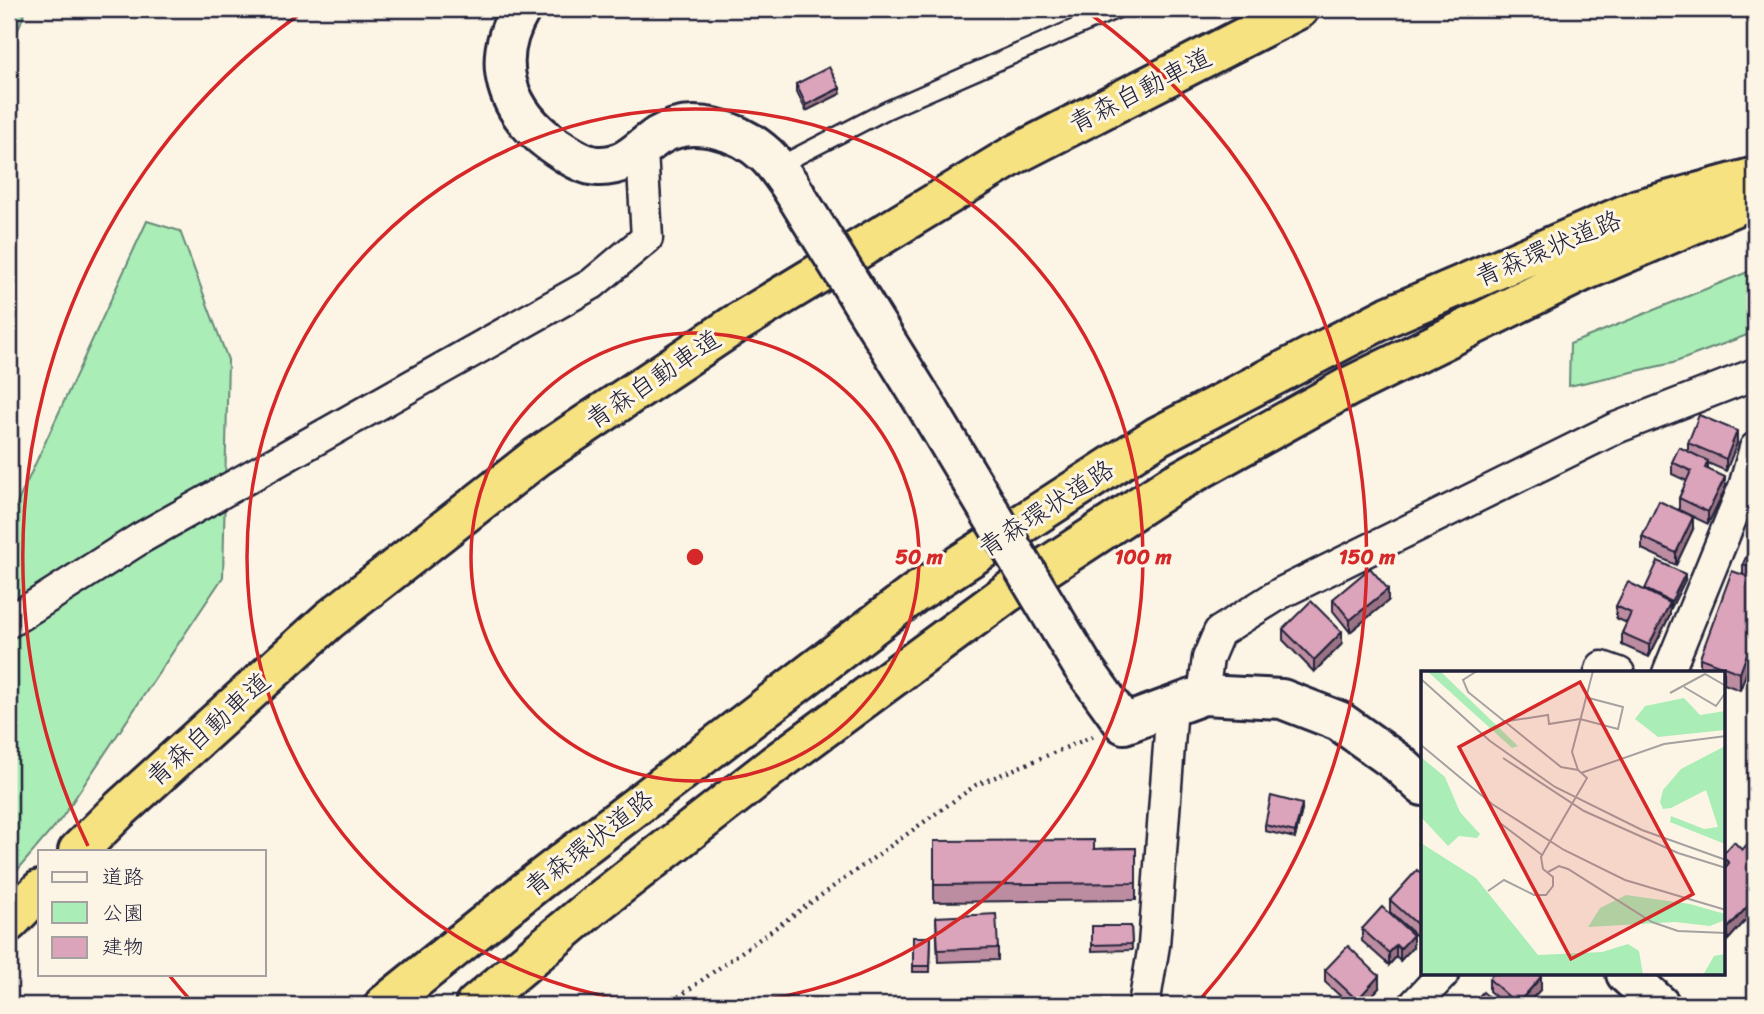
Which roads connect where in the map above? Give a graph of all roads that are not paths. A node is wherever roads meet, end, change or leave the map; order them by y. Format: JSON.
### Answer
{"nodes":[{"id":1,"x":521,"y":9,"type":"edge"},
{"id":2,"x":1118,"y":9,"type":"edge"},
{"id":3,"x":1299,"y":9,"type":"edge"},
{"id":4,"x":642,"y":150,"type":"junction"},
{"id":5,"x":783,"y":176,"type":"junction"},
{"id":6,"x":1755,"y":177,"type":"edge"},
{"id":7,"x":1755,"y":198,"type":"edge"},
{"id":8,"x":1755,"y":374,"type":"edge"},
{"id":9,"x":1755,"y":448,"type":"edge"},
{"id":10,"x":9,"y":622,"type":"edge"},
{"id":11,"x":1669,"y":671,"type":"edge"},
{"id":12,"x":1188,"y":701,"type":"junction"},
{"id":13,"x":1421,"y":784,"type":"edge"},
{"id":14,"x":79,"y":850,"type":"edge"},
{"id":15,"x":38,"y":892,"type":"edge"},
{"id":16,"x":9,"y":922,"type":"edge"},
{"id":17,"x":1441,"y":976,"type":"edge"},
{"id":18,"x":384,"y":1005,"type":"edge"},
{"id":19,"x":475,"y":1005,"type":"edge"},
{"id":20,"x":1144,"y":1005,"type":"edge"},
{"id":21,"x":1414,"y":1005,"type":"edge"}],
"edges":[{"from":1,"to":4,"type":"street"},
{"from":2,"to":5,"type":"lane"},
{"from":3,"to":14,"type":"highway","name":"青森自動車道"},
{"from":4,"to":5,"type":"street"},
{"from":4,"to":10,"type":"street"},
{"from":5,"to":12,"type":"street","bridge":true},
{"from":6,"to":18,"type":"highway","name":"青森環状道路"},
{"from":7,"to":19,"type":"highway","name":"青森環状道路"},
{"from":8,"to":12,"type":"street"},
{"from":9,"to":11,"type":"street"},
{"from":12,"to":13,"type":"street"},
{"from":12,"to":20,"type":"street"},
{"from":15,"to":16,"type":"highway"},
{"from":17,"to":21,"type":"street"}]}
